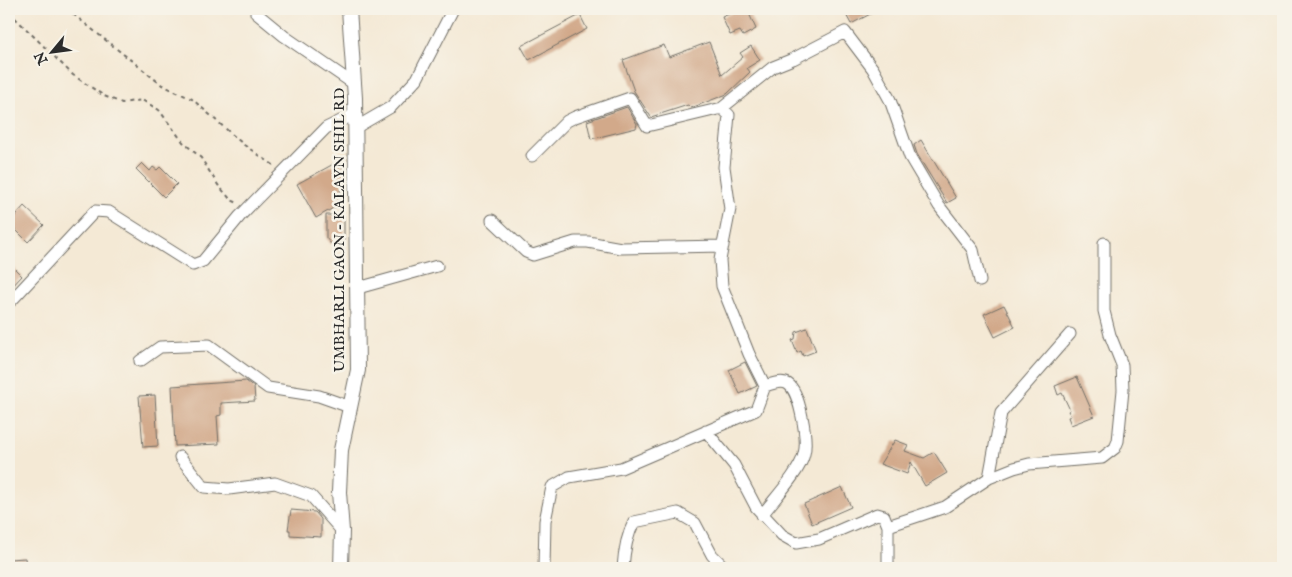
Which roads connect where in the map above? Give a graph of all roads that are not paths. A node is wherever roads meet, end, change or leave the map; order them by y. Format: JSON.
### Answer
{"nodes":[{"id":1,"x":349,"y":9,"type":"edge"},
{"id":2,"x":453,"y":9,"type":"edge"},
{"id":3,"x":256,"y":13,"type":"dead end"},
{"id":4,"x":354,"y":84,"type":"junction"},
{"id":5,"x":722,"y":108,"type":"junction"},
{"id":6,"x":355,"y":121,"type":"junction"},
{"id":7,"x":532,"y":156,"type":"dead end"},
{"id":8,"x":492,"y":220,"type":"dead end"},
{"id":9,"x":1104,"y":242,"type":"dead end"},
{"id":10,"x":723,"y":246,"type":"junction"},
{"id":11,"x":438,"y":266,"type":"dead end"},
{"id":12,"x":980,"y":281,"type":"dead end"},
{"id":13,"x":358,"y":288,"type":"junction"},
{"id":14,"x":12,"y":300,"type":"dead end"},
{"id":15,"x":1070,"y":334,"type":"dead end"},
{"id":16,"x":140,"y":361,"type":"dead end"},
{"id":17,"x":765,"y":386,"type":"junction"},
{"id":18,"x":350,"y":407,"type":"junction"},
{"id":19,"x":706,"y":431,"type":"junction"},
{"id":20,"x":180,"y":457,"type":"dead end"},
{"id":21,"x":989,"y":478,"type":"junction"},
{"id":22,"x":762,"y":515,"type":"junction"},
{"id":23,"x":888,"y":526,"type":"junction"},
{"id":24,"x":342,"y":531,"type":"junction"},
{"id":25,"x":341,"y":568,"type":"edge"},
{"id":26,"x":544,"y":568,"type":"edge"},
{"id":27,"x":623,"y":568,"type":"edge"},
{"id":28,"x":725,"y":568,"type":"edge"},
{"id":29,"x":888,"y":568,"type":"edge"}],
"edges":[{"from":1,"to":4,"type":"street","name":"UMBHARLI GAON - KALAYN SHIL RD"},
{"from":2,"to":6,"type":"street"},
{"from":3,"to":4,"type":"street"},
{"from":4,"to":6,"type":"street","name":"UMBHARLI GAON - KALAYN SHIL RD"},
{"from":5,"to":7,"type":"street"},
{"from":5,"to":10,"type":"street"},
{"from":5,"to":12,"type":"street"},
{"from":6,"to":13,"type":"street","name":"UMBHARLI GAON - KALAYN SHIL RD"},
{"from":6,"to":14,"type":"street"},
{"from":8,"to":10,"type":"street"},
{"from":9,"to":21,"type":"street"},
{"from":10,"to":17,"type":"street"},
{"from":11,"to":13,"type":"street"},
{"from":13,"to":18,"type":"street","name":"UMBHARLI GAON - KALAYN SHIL RD"},
{"from":15,"to":21,"type":"street"},
{"from":16,"to":18,"type":"street"},
{"from":17,"to":19,"type":"street"},
{"from":17,"to":22,"type":"street"},
{"from":18,"to":24,"type":"street","name":"UMBHARLI GAON - KALAYN SHIL RD"},
{"from":19,"to":22,"type":"street"},
{"from":19,"to":26,"type":"street"},
{"from":20,"to":24,"type":"street"},
{"from":21,"to":23,"type":"street"},
{"from":22,"to":23,"type":"street"},
{"from":23,"to":29,"type":"street"},
{"from":24,"to":25,"type":"street","name":"UMBHARLI GAON - KALAYN SHIL RD"},
{"from":27,"to":28,"type":"street"}]}
